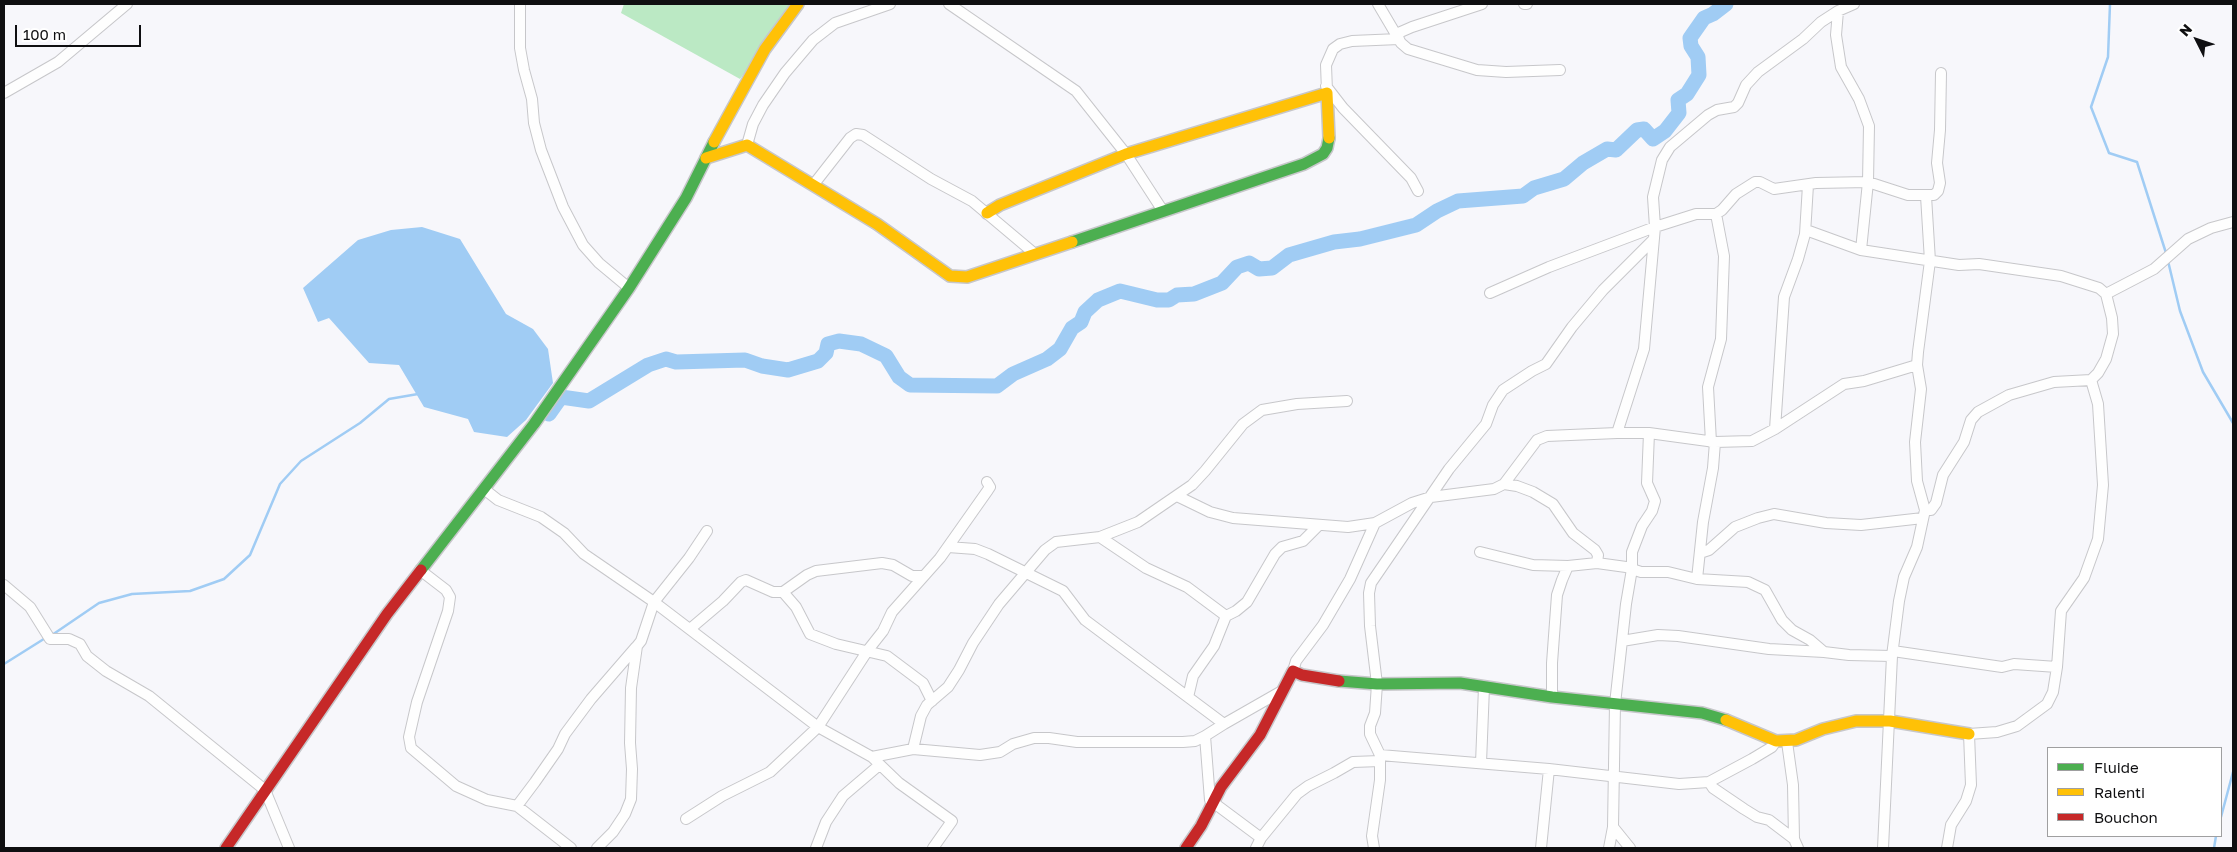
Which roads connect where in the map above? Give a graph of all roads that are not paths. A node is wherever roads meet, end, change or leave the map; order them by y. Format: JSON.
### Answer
{"nodes":[{"id":1,"x":127,"y":4,"type":"edge"},
{"id":2,"x":520,"y":4,"type":"edge"},
{"id":3,"x":798,"y":4,"type":"edge"},
{"id":4,"x":890,"y":4,"type":"edge"},
{"id":5,"x":949,"y":4,"type":"edge"},
{"id":6,"x":1378,"y":4,"type":"edge"},
{"id":7,"x":1482,"y":4,"type":"edge"},
{"id":8,"x":1854,"y":4,"type":"edge"},
{"id":9,"x":1459,"y":7,"type":"edge"},
{"id":10,"x":1838,"y":10,"type":"junction"},
{"id":11,"x":1398,"y":37,"type":"junction"},
{"id":12,"x":1560,"y":70,"type":"dead end"},
{"id":13,"x":1941,"y":73,"type":"dead end"},
{"id":14,"x":1327,"y":90,"type":"junction"},
{"id":15,"x":4,"y":94,"type":"edge"},
{"id":16,"x":747,"y":145,"type":"junction"},
{"id":17,"x":1126,"y":154,"type":"junction"},
{"id":18,"x":706,"y":158,"type":"junction"},
{"id":19,"x":1868,"y":182,"type":"junction"},
{"id":20,"x":814,"y":184,"type":"junction"},
{"id":21,"x":1808,"y":184,"type":"junction"},
{"id":22,"x":1418,"y":191,"type":"dead end"},
{"id":23,"x":1926,"y":196,"type":"junction"},
{"id":24,"x":1163,"y":211,"type":"junction"},
{"id":25,"x":987,"y":213,"type":"junction"},
{"id":26,"x":1716,"y":214,"type":"junction"},
{"id":27,"x":2233,"y":222,"type":"edge"},
{"id":28,"x":1655,"y":227,"type":"junction"},
{"id":29,"x":1806,"y":230,"type":"junction"},
{"id":30,"x":1654,"y":240,"type":"junction"},
{"id":31,"x":1861,"y":250,"type":"junction"},
{"id":32,"x":1036,"y":254,"type":"junction"},
{"id":33,"x":1930,"y":261,"type":"junction"},
{"id":34,"x":629,"y":288,"type":"junction"},
{"id":35,"x":1490,"y":293,"type":"dead end"},
{"id":36,"x":2106,"y":294,"type":"junction"},
{"id":37,"x":1917,"y":365,"type":"junction"},
{"id":38,"x":2091,"y":380,"type":"junction"},
{"id":39,"x":1347,"y":401,"type":"dead end"},
{"id":40,"x":1775,"y":429,"type":"junction"},
{"id":41,"x":1617,"y":433,"type":"junction"},
{"id":42,"x":1649,"y":433,"type":"junction"},
{"id":43,"x":1713,"y":442,"type":"junction"},
{"id":44,"x":987,"y":482,"type":"dead end"},
{"id":45,"x":1504,"y":484,"type":"junction"},
{"id":46,"x":484,"y":489,"type":"junction"},
{"id":47,"x":1177,"y":496,"type":"junction"},
{"id":48,"x":1431,"y":496,"type":"junction"},
{"id":49,"x":1924,"y":514,"type":"junction"},
{"id":50,"x":1375,"y":523,"type":"junction"},
{"id":51,"x":1319,"y":525,"type":"junction"},
{"id":52,"x":707,"y":531,"type":"dead end"},
{"id":53,"x":1100,"y":537,"type":"junction"},
{"id":54,"x":948,"y":547,"type":"junction"},
{"id":55,"x":1480,"y":552,"type":"dead end"},
{"id":56,"x":1700,"y":552,"type":"junction"},
{"id":57,"x":1597,"y":563,"type":"junction"},
{"id":58,"x":1568,"y":566,"type":"junction"},
{"id":59,"x":1632,"y":569,"type":"junction"},
{"id":60,"x":420,"y":570,"type":"junction"},
{"id":61,"x":1026,"y":574,"type":"junction"},
{"id":62,"x":924,"y":576,"type":"junction"},
{"id":63,"x":1697,"y":579,"type":"junction"},
{"id":64,"x":4,"y":586,"type":"edge"},
{"id":65,"x":783,"y":592,"type":"junction"},
{"id":66,"x":654,"y":602,"type":"junction"},
{"id":67,"x":1226,"y":616,"type":"junction"},
{"id":68,"x":690,"y":629,"type":"junction"},
{"id":69,"x":1622,"y":641,"type":"junction"},
{"id":70,"x":637,"y":646,"type":"junction"},
{"id":71,"x":868,"y":650,"type":"junction"},
{"id":72,"x":1824,"y":652,"type":"junction"},
{"id":73,"x":1893,"y":654,"type":"junction"},
{"id":74,"x":2057,"y":667,"type":"junction"},
{"id":75,"x":1293,"y":672,"type":"junction"},
{"id":76,"x":1377,"y":684,"type":"junction"},
{"id":77,"x":1484,"y":687,"type":"junction"},
{"id":78,"x":1280,"y":692,"type":"junction"},
{"id":79,"x":1552,"y":696,"type":"junction"},
{"id":80,"x":1188,"y":697,"type":"junction"},
{"id":81,"x":932,"y":701,"type":"junction"},
{"id":82,"x":1615,"y":704,"type":"junction"},
{"id":83,"x":1890,"y":721,"type":"junction"},
{"id":84,"x":1224,"y":724,"type":"junction"},
{"id":85,"x":818,"y":727,"type":"junction"},
{"id":86,"x":1969,"y":734,"type":"junction"},
{"id":87,"x":1205,"y":736,"type":"junction"},
{"id":88,"x":1782,"y":741,"type":"junction"},
{"id":89,"x":913,"y":749,"type":"junction"},
{"id":90,"x":872,"y":757,"type":"junction"},
{"id":91,"x":1380,"y":758,"type":"junction"},
{"id":92,"x":1481,"y":763,"type":"junction"},
{"id":93,"x":881,"y":766,"type":"junction"},
{"id":94,"x":1549,"y":768,"type":"junction"},
{"id":95,"x":1614,"y":776,"type":"junction"},
{"id":96,"x":1709,"y":782,"type":"junction"},
{"id":97,"x":265,"y":790,"type":"junction"},
{"id":98,"x":1214,"y":803,"type":"junction"},
{"id":99,"x":517,"y":806,"type":"junction"},
{"id":100,"x":686,"y":819,"type":"dead end"},
{"id":101,"x":1613,"y":828,"type":"junction"},
{"id":102,"x":1796,"y":844,"type":"edge"},
{"id":103,"x":1259,"y":845,"type":"edge"},
{"id":104,"x":226,"y":848,"type":"edge"},
{"id":105,"x":289,"y":848,"type":"edge"},
{"id":106,"x":572,"y":848,"type":"edge"},
{"id":107,"x":597,"y":848,"type":"edge"},
{"id":108,"x":816,"y":848,"type":"edge"},
{"id":109,"x":933,"y":848,"type":"edge"},
{"id":110,"x":1186,"y":848,"type":"edge"},
{"id":111,"x":1374,"y":848,"type":"edge"},
{"id":112,"x":1541,"y":848,"type":"edge"},
{"id":113,"x":1608,"y":848,"type":"edge"},
{"id":114,"x":1630,"y":848,"type":"edge"},
{"id":115,"x":1883,"y":848,"type":"edge"},
{"id":116,"x":1947,"y":848,"type":"edge"}],
"edges":[{"from":1,"to":15,"type":"street"},
{"from":2,"to":34,"type":"street"},
{"from":3,"to":18,"type":"street"},
{"from":4,"to":16,"type":"street"},
{"from":5,"to":17,"type":"street"},
{"from":6,"to":11,"type":"street"},
{"from":7,"to":9,"type":"street"},
{"from":8,"to":10,"type":"street"},
{"from":9,"to":11,"type":"street"},
{"from":10,"to":19,"type":"street"},
{"from":10,"to":28,"type":"street"},
{"from":11,"to":12,"type":"street"},
{"from":11,"to":14,"type":"street"},
{"from":13,"to":23,"type":"street"},
{"from":14,"to":17,"type":"street"},
{"from":14,"to":22,"type":"street"},
{"from":14,"to":24,"type":"street"},
{"from":16,"to":18,"type":"street"},
{"from":16,"to":20,"type":"street"},
{"from":17,"to":24,"type":"street"},
{"from":17,"to":25,"type":"street"},
{"from":18,"to":34,"type":"street"},
{"from":19,"to":21,"type":"street"},
{"from":19,"to":23,"type":"street"},
{"from":19,"to":31,"type":"street"},
{"from":20,"to":25,"type":"street"},
{"from":20,"to":32,"type":"street"},
{"from":21,"to":26,"type":"street"},
{"from":21,"to":29,"type":"street"},
{"from":23,"to":33,"type":"street"},
{"from":24,"to":32,"type":"street"},
{"from":25,"to":32,"type":"street"},
{"from":26,"to":28,"type":"street"},
{"from":26,"to":43,"type":"street"},
{"from":27,"to":36,"type":"street"},
{"from":28,"to":30,"type":"street"},
{"from":28,"to":35,"type":"street"},
{"from":29,"to":31,"type":"street"},
{"from":29,"to":40,"type":"street"},
{"from":30,"to":41,"type":"street"},
{"from":30,"to":48,"type":"street"},
{"from":31,"to":33,"type":"street"},
{"from":33,"to":36,"type":"street"},
{"from":33,"to":37,"type":"street"},
{"from":34,"to":46,"type":"street"},
{"from":36,"to":38,"type":"street"},
{"from":37,"to":40,"type":"street"},
{"from":37,"to":49,"type":"street"},
{"from":38,"to":49,"type":"street"},
{"from":38,"to":74,"type":"street"},
{"from":39,"to":47,"type":"street"},
{"from":40,"to":43,"type":"street"},
{"from":41,"to":42,"type":"street"},
{"from":41,"to":45,"type":"street"},
{"from":42,"to":43,"type":"street"},
{"from":42,"to":59,"type":"street"},
{"from":43,"to":56,"type":"street"},
{"from":44,"to":54,"type":"street"},
{"from":45,"to":48,"type":"street"},
{"from":45,"to":57,"type":"street"},
{"from":46,"to":60,"type":"street"},
{"from":46,"to":66,"type":"street"},
{"from":47,"to":51,"type":"street"},
{"from":47,"to":53,"type":"street"},
{"from":48,"to":50,"type":"street"},
{"from":48,"to":76,"type":"street"},
{"from":49,"to":56,"type":"street"},
{"from":49,"to":73,"type":"street"},
{"from":50,"to":51,"type":"street"},
{"from":50,"to":75,"type":"street"},
{"from":51,"to":67,"type":"street"},
{"from":52,"to":66,"type":"street"},
{"from":53,"to":61,"type":"street"},
{"from":53,"to":67,"type":"street"},
{"from":54,"to":61,"type":"street"},
{"from":54,"to":62,"type":"street"},
{"from":55,"to":58,"type":"street"},
{"from":56,"to":63,"type":"street"},
{"from":57,"to":58,"type":"street"},
{"from":57,"to":59,"type":"street"},
{"from":58,"to":79,"type":"street"},
{"from":59,"to":63,"type":"street"},
{"from":59,"to":69,"type":"street"},
{"from":60,"to":97,"type":"street"},
{"from":60,"to":99,"type":"street"},
{"from":61,"to":80,"type":"street"},
{"from":61,"to":81,"type":"street"},
{"from":62,"to":65,"type":"street"},
{"from":62,"to":71,"type":"street"},
{"from":63,"to":72,"type":"street"},
{"from":64,"to":97,"type":"street"},
{"from":65,"to":68,"type":"street"},
{"from":65,"to":71,"type":"street"},
{"from":66,"to":68,"type":"street"},
{"from":66,"to":70,"type":"street"},
{"from":67,"to":80,"type":"street"},
{"from":68,"to":85,"type":"street"},
{"from":69,"to":72,"type":"street"},
{"from":69,"to":82,"type":"street"},
{"from":70,"to":99,"type":"street"},
{"from":70,"to":107,"type":"street"},
{"from":71,"to":81,"type":"street"},
{"from":71,"to":85,"type":"street"},
{"from":72,"to":73,"type":"street"},
{"from":73,"to":74,"type":"street"},
{"from":73,"to":83,"type":"street"},
{"from":74,"to":86,"type":"street"},
{"from":75,"to":76,"type":"street"},
{"from":75,"to":78,"type":"street"},
{"from":76,"to":77,"type":"street"},
{"from":76,"to":91,"type":"street"},
{"from":77,"to":79,"type":"street"},
{"from":77,"to":92,"type":"street"},
{"from":78,"to":84,"type":"street"},
{"from":78,"to":98,"type":"street"},
{"from":79,"to":82,"type":"street"},
{"from":80,"to":84,"type":"street"},
{"from":81,"to":89,"type":"street"},
{"from":82,"to":88,"type":"street"},
{"from":82,"to":95,"type":"street"},
{"from":83,"to":86,"type":"street"},
{"from":83,"to":88,"type":"street"},
{"from":83,"to":115,"type":"street"},
{"from":84,"to":87,"type":"street"},
{"from":85,"to":90,"type":"street"},
{"from":85,"to":100,"type":"street"},
{"from":86,"to":116,"type":"street"},
{"from":87,"to":89,"type":"street"},
{"from":87,"to":98,"type":"street"},
{"from":88,"to":96,"type":"street"},
{"from":88,"to":102,"type":"street"},
{"from":89,"to":90,"type":"street"},
{"from":90,"to":93,"type":"street"},
{"from":91,"to":92,"type":"street"},
{"from":91,"to":103,"type":"street"},
{"from":91,"to":111,"type":"street"},
{"from":92,"to":94,"type":"street"},
{"from":93,"to":108,"type":"street"},
{"from":93,"to":109,"type":"street"},
{"from":94,"to":95,"type":"street"},
{"from":94,"to":112,"type":"street"},
{"from":95,"to":96,"type":"street"},
{"from":95,"to":101,"type":"street"},
{"from":96,"to":102,"type":"street"},
{"from":97,"to":104,"type":"street"},
{"from":97,"to":105,"type":"street"},
{"from":98,"to":103,"type":"street"},
{"from":98,"to":110,"type":"street"},
{"from":99,"to":106,"type":"street"},
{"from":101,"to":113,"type":"street"},
{"from":101,"to":114,"type":"street"}]}
